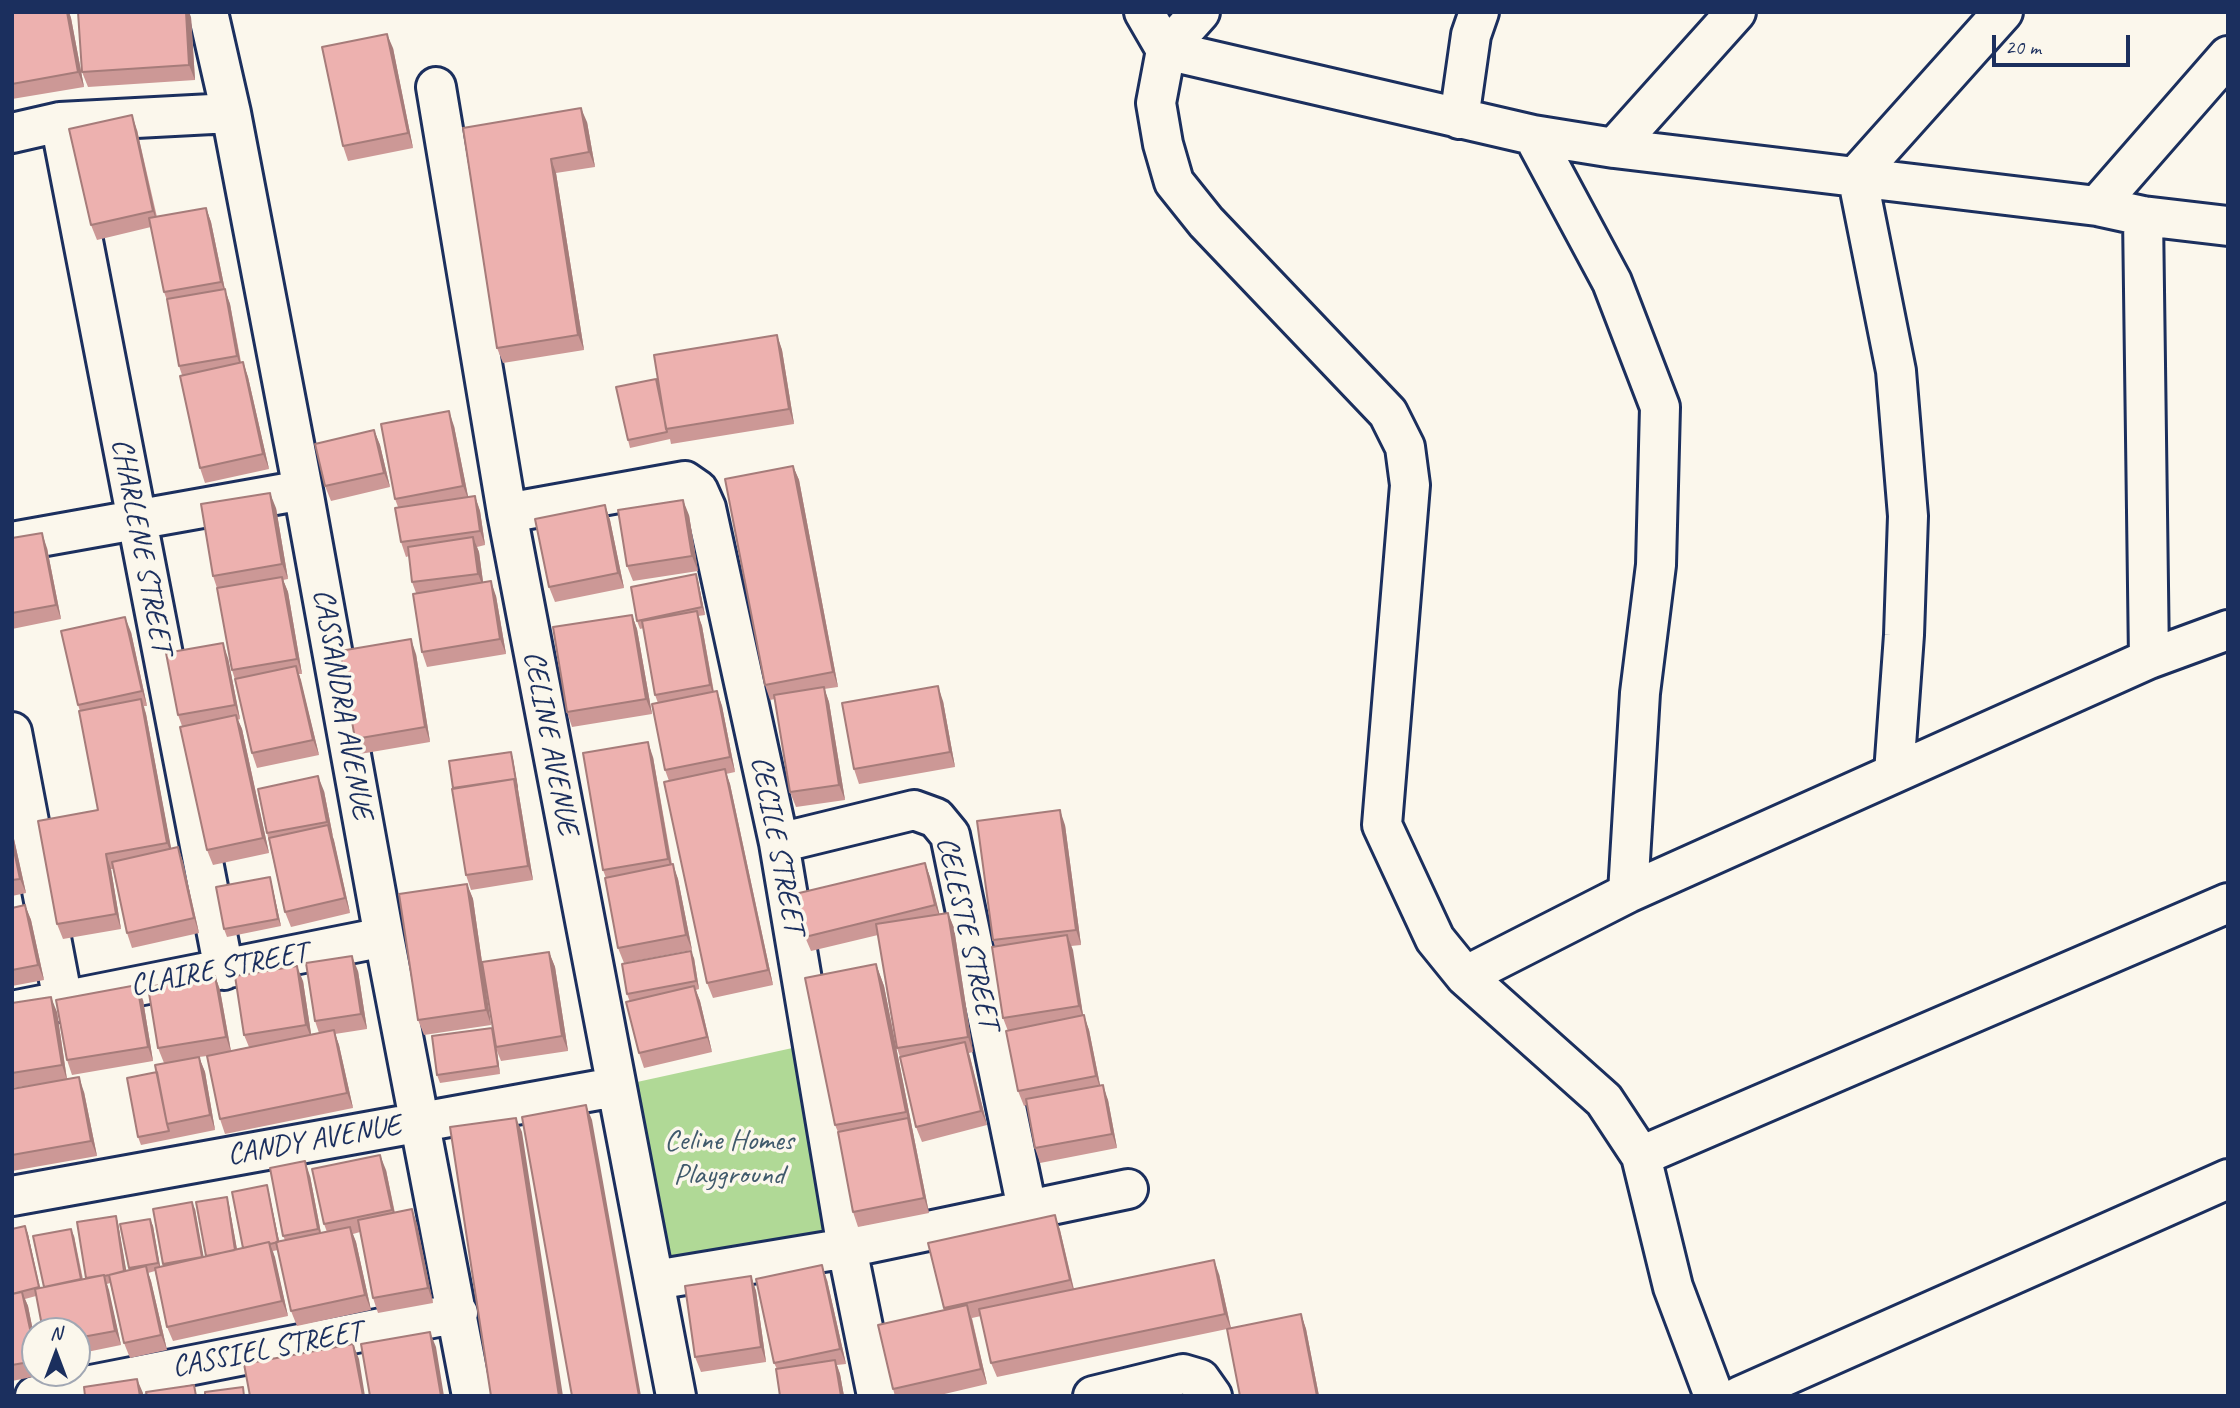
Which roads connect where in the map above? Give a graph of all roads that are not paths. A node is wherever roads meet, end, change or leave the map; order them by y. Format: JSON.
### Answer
{"nodes":[{"id":1,"x":208,"y":12,"type":"edge"},
{"id":2,"x":1144,"y":12,"type":"edge"},
{"id":3,"x":1200,"y":12,"type":"edge"},
{"id":4,"x":1479,"y":12,"type":"edge"},
{"id":5,"x":1736,"y":12,"type":"edge"},
{"id":6,"x":2003,"y":12,"type":"edge"},
{"id":7,"x":1166,"y":50,"type":"junction"},
{"id":8,"x":2228,"y":56,"type":"edge"},
{"id":9,"x":436,"y":87,"type":"dead end"},
{"id":10,"x":231,"y":113,"type":"junction"},
{"id":11,"x":1459,"y":119,"type":"junction"},
{"id":12,"x":60,"y":122,"type":"junction"},
{"id":13,"x":12,"y":133,"type":"edge"},
{"id":14,"x":1533,"y":135,"type":"junction"},
{"id":15,"x":1614,"y":148,"type":"junction"},
{"id":16,"x":1857,"y":175,"type":"junction"},
{"id":17,"x":2097,"y":206,"type":"junction"},
{"id":18,"x":2143,"y":216,"type":"junction"},
{"id":19,"x":2228,"y":226,"type":"edge"},
{"id":20,"x":303,"y":490,"type":"junction"},
{"id":21,"x":507,"y":513,"type":"junction"},
{"id":22,"x":136,"y":518,"type":"junction"},
{"id":23,"x":12,"y":542,"type":"edge"},
{"id":24,"x":2228,"y":630,"type":"edge"},
{"id":25,"x":2149,"y":659,"type":"junction"},
{"id":26,"x":12,"y":732,"type":"edge"},
{"id":27,"x":1894,"y":773,"type":"junction"},
{"id":28,"x":779,"y":843,"type":"junction"},
{"id":29,"x":1629,"y":893,"type":"junction"},
{"id":30,"x":2228,"y":903,"type":"edge"},
{"id":31,"x":384,"y":937,"type":"junction"},
{"id":32,"x":224,"y":970,"type":"junction"},
{"id":33,"x":1465,"y":976,"type":"junction"},
{"id":34,"x":63,"y":1001,"type":"junction"},
{"id":35,"x":12,"y":1011,"type":"edge"},
{"id":36,"x":615,"y":1087,"type":"junction"},
{"id":37,"x":420,"y":1122,"type":"junction"},
{"id":38,"x":1641,"y":1156,"type":"junction"},
{"id":39,"x":2228,"y":1180,"type":"edge"},
{"id":40,"x":1128,"y":1189,"type":"dead end"},
{"id":41,"x":12,"y":1196,"type":"edge"},
{"id":42,"x":1027,"y":1209,"type":"junction"},
{"id":43,"x":847,"y":1248,"type":"junction"},
{"id":44,"x":654,"y":1280,"type":"junction"},
{"id":45,"x":458,"y":1313,"type":"junction"},
{"id":46,"x":1206,"y":1387,"type":"edge"},
{"id":47,"x":35,"y":1396,"type":"edge"},
{"id":48,"x":472,"y":1396,"type":"edge"},
{"id":49,"x":676,"y":1396,"type":"edge"},
{"id":50,"x":877,"y":1396,"type":"edge"},
{"id":51,"x":1093,"y":1396,"type":"edge"},
{"id":52,"x":1714,"y":1396,"type":"edge"},
{"id":53,"x":1740,"y":1396,"type":"edge"}],
"edges":[{"from":1,"to":10,"type":"street","name":"CASSANDRA AVENUE"},
{"from":2,"to":7,"type":"street"},
{"from":3,"to":7,"type":"street"},
{"from":4,"to":11,"type":"street"},
{"from":5,"to":15,"type":"street"},
{"from":6,"to":16,"type":"street"},
{"from":7,"to":11,"type":"street"},
{"from":7,"to":33,"type":"street"},
{"from":8,"to":17,"type":"street"},
{"from":9,"to":21,"type":"street","name":"CELINE AVENUE"},
{"from":10,"to":12,"type":"street"},
{"from":10,"to":20,"type":"street","name":"CASSANDRA AVENUE"},
{"from":11,"to":14,"type":"street"},
{"from":12,"to":13,"type":"street"},
{"from":12,"to":22,"type":"street","name":"CHARLENE STREET"},
{"from":14,"to":15,"type":"street"},
{"from":14,"to":29,"type":"street"},
{"from":15,"to":16,"type":"street"},
{"from":16,"to":17,"type":"street"},
{"from":16,"to":27,"type":"street"},
{"from":17,"to":18,"type":"street"},
{"from":18,"to":19,"type":"street"},
{"from":18,"to":25,"type":"street"},
{"from":20,"to":22,"type":"street"},
{"from":20,"to":31,"type":"street","name":"CASSANDRA AVENUE"},
{"from":21,"to":28,"type":"street","name":"CECILE STREET"},
{"from":21,"to":36,"type":"street","name":"CELINE AVENUE"},
{"from":22,"to":23,"type":"street"},
{"from":22,"to":32,"type":"street","name":"CHARLENE STREET"},
{"from":24,"to":25,"type":"street"},
{"from":25,"to":27,"type":"street"},
{"from":26,"to":34,"type":"street"},
{"from":27,"to":29,"type":"street"},
{"from":28,"to":42,"type":"street","name":"CELESTE STREET"},
{"from":28,"to":43,"type":"street","name":"CECILE STREET"},
{"from":29,"to":33,"type":"street"},
{"from":30,"to":38,"type":"street"},
{"from":31,"to":32,"type":"street","name":"CLAIRE STREET"},
{"from":31,"to":37,"type":"street","name":"CASSANDRA AVENUE"},
{"from":32,"to":34,"type":"street","name":"CLAIRE STREET"},
{"from":33,"to":38,"type":"street"},
{"from":34,"to":35,"type":"street","name":"CLAIRE STREET"},
{"from":36,"to":37,"type":"street","name":"CANDY AVENUE"},
{"from":36,"to":44,"type":"street","name":"CELINE AVENUE"},
{"from":37,"to":41,"type":"street","name":"CANDY AVENUE"},
{"from":37,"to":45,"type":"street","name":"CASSANDRA AVENUE"},
{"from":38,"to":52,"type":"street"},
{"from":39,"to":53,"type":"street"},
{"from":40,"to":42,"type":"street"},
{"from":42,"to":43,"type":"street"},
{"from":43,"to":44,"type":"street"},
{"from":43,"to":50,"type":"street","name":"CECILE STREET"},
{"from":44,"to":49,"type":"street","name":"CELINE AVENUE"},
{"from":45,"to":47,"type":"street","name":"CASSIEL STREET"},
{"from":45,"to":48,"type":"street","name":"CASSANDRA AVENUE"},
{"from":46,"to":51,"type":"street"}]}
